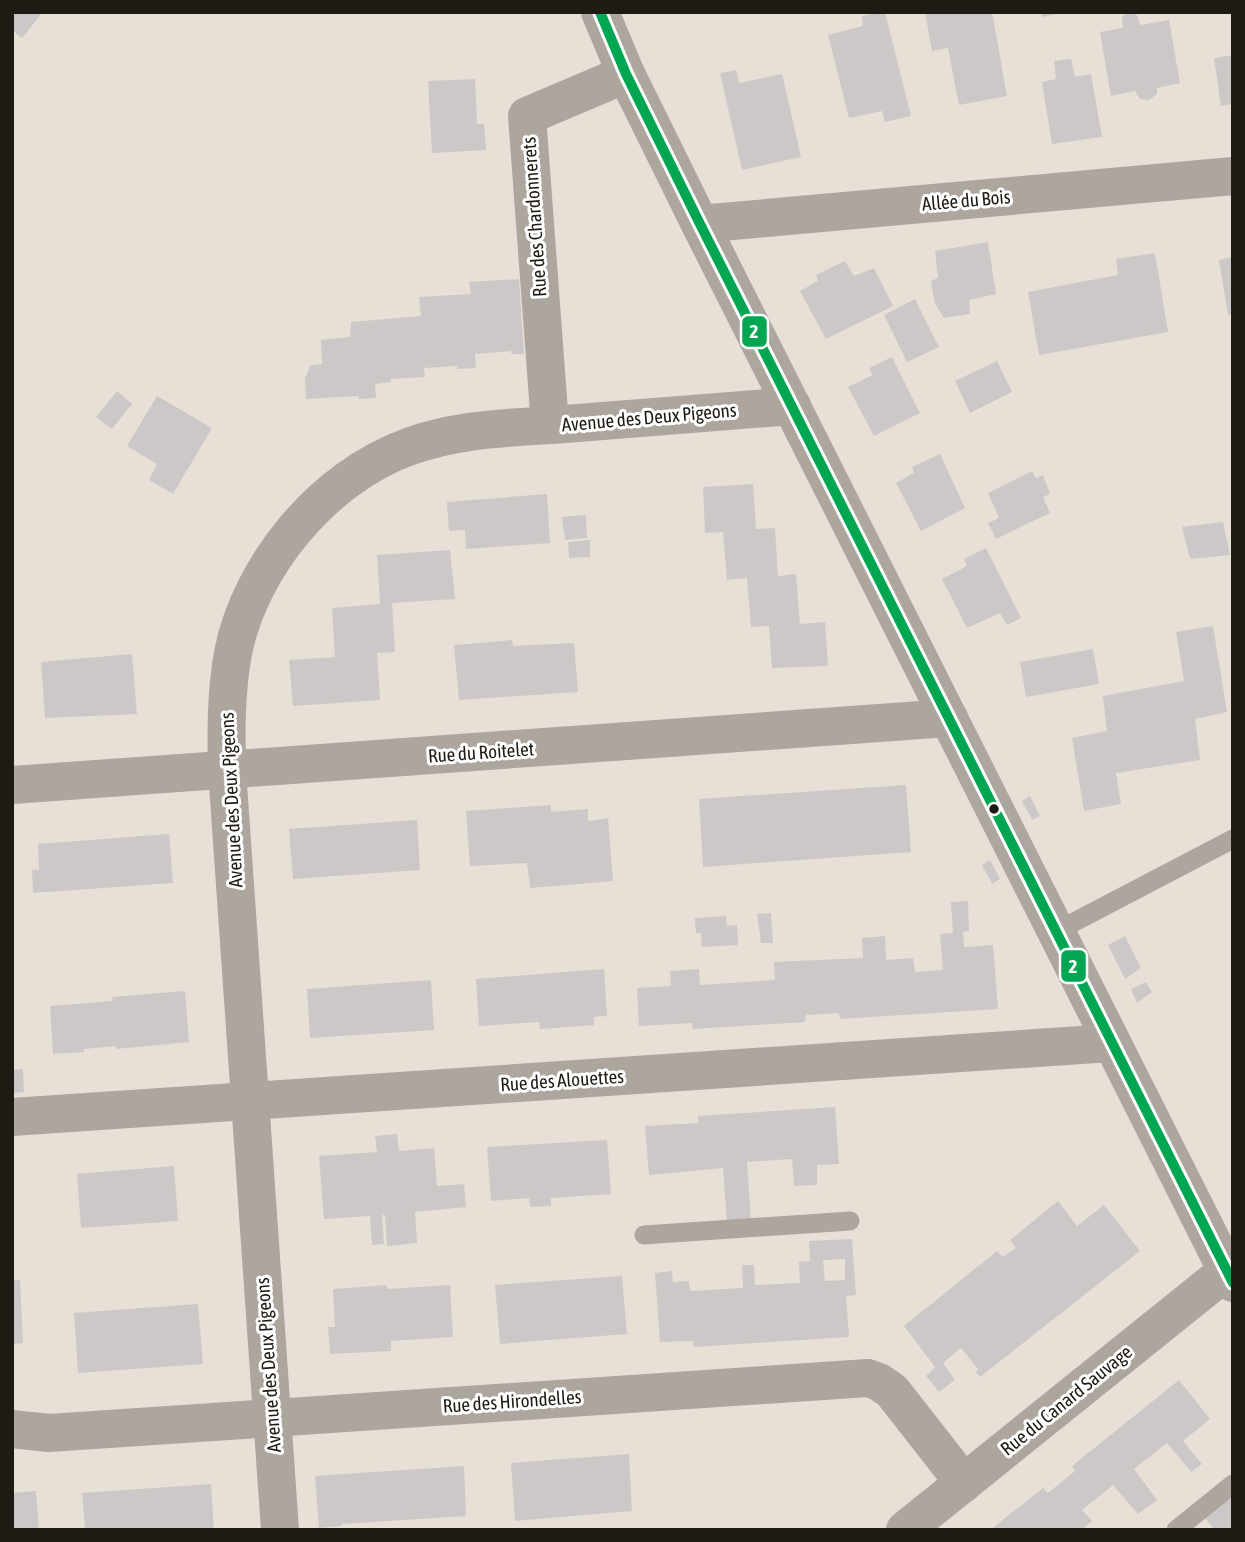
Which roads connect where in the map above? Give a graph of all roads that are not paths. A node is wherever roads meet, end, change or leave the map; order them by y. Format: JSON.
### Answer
{"nodes":[{"id":1,"x":600,"y":12,"type":"edge"},
{"id":2,"x":625,"y":74,"type":"junction"},
{"id":3,"x":1233,"y":176,"type":"edge"},
{"id":4,"x":700,"y":224,"type":"junction"},
{"id":5,"x":792,"y":406,"type":"junction"},
{"id":6,"x":550,"y":425,"type":"junction"},
{"id":7,"x":949,"y":718,"type":"junction"},
{"id":8,"x":227,"y":770,"type":"junction"},
{"id":9,"x":12,"y":785,"type":"edge"},
{"id":10,"x":1233,"y":839,"type":"edge"},
{"id":11,"x":1056,"y":931,"type":"junction"},
{"id":12,"x":1111,"y":1043,"type":"junction"},
{"id":13,"x":250,"y":1101,"type":"junction"},
{"id":14,"x":12,"y":1117,"type":"edge"},
{"id":15,"x":850,"y":1221,"type":"dead end"},
{"id":16,"x":644,"y":1236,"type":"dead end"},
{"id":17,"x":1230,"y":1277,"type":"edge"},
{"id":18,"x":272,"y":1417,"type":"junction"},
{"id":19,"x":12,"y":1429,"type":"edge"},
{"id":20,"x":964,"y":1483,"type":"junction"},
{"id":21,"x":1233,"y":1484,"type":"edge"},
{"id":22,"x":1188,"y":1526,"type":"edge"},
{"id":23,"x":280,"y":1530,"type":"edge"},
{"id":24,"x":905,"y":1530,"type":"edge"}],
"edges":[{"from":1,"to":2,"type":"street"},
{"from":2,"to":4,"type":"street"},
{"from":2,"to":6,"type":"street","name":"Rue des Chardonnerets"},
{"from":3,"to":4,"type":"street","name":"Allée du Bois"},
{"from":4,"to":5,"type":"street"},
{"from":5,"to":6,"type":"street","name":"Avenue des Deux Pigeons"},
{"from":5,"to":7,"type":"street"},
{"from":6,"to":8,"type":"street","name":"Avenue des Deux Pigeons"},
{"from":7,"to":8,"type":"street","name":"Rue du Roitelet"},
{"from":7,"to":11,"type":"street"},
{"from":8,"to":9,"type":"street","name":"Rue du Roitelet"},
{"from":8,"to":13,"type":"street","name":"Avenue des Deux Pigeons"},
{"from":10,"to":11,"type":"lane"},
{"from":11,"to":12,"type":"street"},
{"from":12,"to":13,"type":"street","name":"Rue des Alouettes"},
{"from":12,"to":17,"type":"street"},
{"from":13,"to":14,"type":"street","name":"Rue des Alouettes"},
{"from":13,"to":18,"type":"street","name":"Avenue des Deux Pigeons"},
{"from":15,"to":16,"type":"lane"},
{"from":17,"to":20,"type":"street","name":"Rue du Canard Sauvage"},
{"from":18,"to":19,"type":"street","name":"Rue des Hirondelles"},
{"from":18,"to":20,"type":"street","name":"Rue des Hirondelles"},
{"from":18,"to":23,"type":"street","name":"Avenue des Deux Pigeons"},
{"from":20,"to":24,"type":"street","name":"Rue du Canard Sauvage"},
{"from":21,"to":22,"type":"lane"}]}
